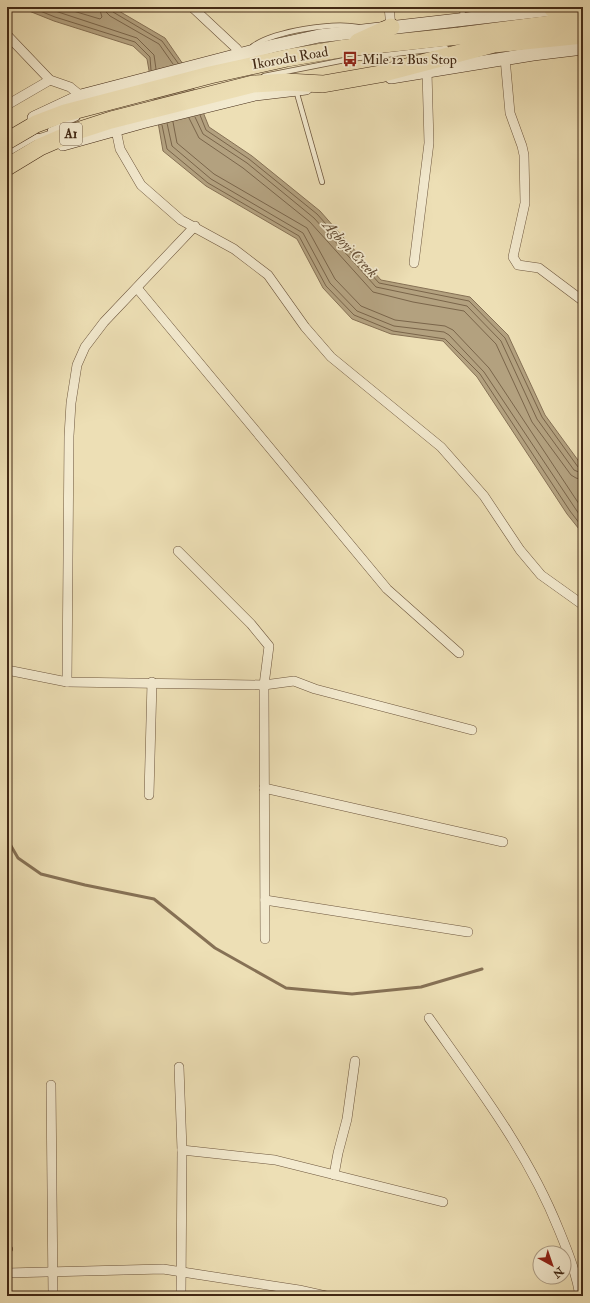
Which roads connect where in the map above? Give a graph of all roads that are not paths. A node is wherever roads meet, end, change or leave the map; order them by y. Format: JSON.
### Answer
{"nodes":[{"id":1,"x":192,"y":7,"type":"edge"},
{"id":2,"x":389,"y":7,"type":"edge"},
{"id":3,"x":576,"y":7,"type":"edge"},
{"id":4,"x":553,"y":9,"type":"junction"},
{"id":5,"x":463,"y":13,"type":"edge"},
{"id":6,"x":583,"y":14,"type":"edge"},
{"id":7,"x":583,"y":20,"type":"edge"},
{"id":8,"x":391,"y":28,"type":"junction"},
{"id":9,"x":7,"y":35,"type":"edge"},
{"id":10,"x":583,"y":35,"type":"edge"},
{"id":11,"x":494,"y":44,"type":"junction"},
{"id":12,"x":458,"y":47,"type":"dead end"},
{"id":13,"x":346,"y":48,"type":"junction"},
{"id":14,"x":451,"y":48,"type":"dead end"},
{"id":15,"x":583,"y":48,"type":"edge"},
{"id":16,"x":241,"y":55,"type":"junction"},
{"id":17,"x":505,"y":58,"type":"junction"},
{"id":18,"x":428,"y":72,"type":"junction"},
{"id":19,"x":50,"y":80,"type":"junction"},
{"id":20,"x":212,"y":83,"type":"junction"},
{"id":21,"x":228,"y":84,"type":"dead end"},
{"id":22,"x":323,"y":84,"type":"junction"},
{"id":23,"x":296,"y":90,"type":"junction"},
{"id":24,"x":81,"y":96,"type":"junction"},
{"id":25,"x":134,"y":104,"type":"junction"},
{"id":26,"x":7,"y":105,"type":"edge"},
{"id":27,"x":92,"y":112,"type":"dead end"},
{"id":28,"x":109,"y":114,"type":"dead end"},
{"id":29,"x":85,"y":115,"type":"dead end"},
{"id":30,"x":80,"y":123,"type":"dead end"},
{"id":31,"x":116,"y":130,"type":"junction"},
{"id":32,"x":7,"y":135,"type":"edge"},
{"id":33,"x":35,"y":138,"type":"junction"},
{"id":34,"x":7,"y":141,"type":"edge"},
{"id":35,"x":7,"y":154,"type":"edge"},
{"id":36,"x":7,"y":167,"type":"edge"},
{"id":37,"x":7,"y":170,"type":"edge"},
{"id":38,"x":322,"y":182,"type":"dead end"},
{"id":39,"x":195,"y":226,"type":"junction"},
{"id":40,"x":414,"y":263,"type":"dead end"},
{"id":41,"x":137,"y":288,"type":"junction"},
{"id":42,"x":583,"y":301,"type":"edge"},
{"id":43,"x":178,"y":551,"type":"dead end"},
{"id":44,"x":583,"y":605,"type":"edge"},
{"id":45,"x":459,"y":653,"type":"dead end"},
{"id":46,"x":7,"y":670,"type":"edge"},
{"id":47,"x":67,"y":682,"type":"junction"},
{"id":48,"x":152,"y":682,"type":"junction"},
{"id":49,"x":264,"y":685,"type":"junction"},
{"id":50,"x":472,"y":730,"type":"dead end"},
{"id":51,"x":264,"y":788,"type":"junction"},
{"id":52,"x":149,"y":795,"type":"dead end"},
{"id":53,"x":503,"y":842,"type":"dead end"},
{"id":54,"x":265,"y":900,"type":"junction"},
{"id":55,"x":468,"y":932,"type":"dead end"},
{"id":56,"x":265,"y":939,"type":"dead end"},
{"id":57,"x":429,"y":1018,"type":"dead end"},
{"id":58,"x":355,"y":1061,"type":"dead end"},
{"id":59,"x":179,"y":1067,"type":"dead end"},
{"id":60,"x":51,"y":1086,"type":"dead end"},
{"id":61,"x":182,"y":1150,"type":"junction"},
{"id":62,"x":334,"y":1175,"type":"junction"},
{"id":63,"x":443,"y":1202,"type":"dead end"},
{"id":64,"x":180,"y":1270,"type":"junction"},
{"id":65,"x":53,"y":1271,"type":"junction"},
{"id":66,"x":7,"y":1273,"type":"edge"},
{"id":67,"x":299,"y":1293,"type":"edge"},
{"id":68,"x":53,"y":1296,"type":"edge"},
{"id":69,"x":181,"y":1296,"type":"edge"},
{"id":70,"x":326,"y":1296,"type":"edge"},
{"id":71,"x":580,"y":1296,"type":"edge"}],
"edges":[{"from":1,"to":16,"type":"street"},
{"from":2,"to":8,"type":"street"},
{"from":3,"to":4,"type":"street","name":"Ikorodu Road"},
{"from":4,"to":5,"type":"street","name":"Ikorodu Road"},
{"from":4,"to":6,"type":"highway"},
{"from":5,"to":8,"type":"street","name":"Ikorodu Road"},
{"from":7,"to":13,"type":"highway","name":"Ikorodu Road","number":"A1"},
{"from":8,"to":13,"type":"highway"},
{"from":8,"to":16,"type":"street","name":"Ikorodu Road"},
{"from":9,"to":19,"type":"street"},
{"from":10,"to":11,"type":"highway","name":"Ikorodu Road","number":"A1"},
{"from":11,"to":12,"type":"lane"},
{"from":11,"to":22,"type":"highway","name":"Ikorodu Road","number":"A1"},
{"from":13,"to":20,"type":"highway","name":"Ikorodu Road","number":"A1"},
{"from":14,"to":21,"type":"lane"},
{"from":15,"to":17,"type":"street","name":"Ikorodu Road"},
{"from":16,"to":20,"type":"street","name":"Ikorodu Road"},
{"from":17,"to":18,"type":"street","name":"Ikorodu Road"},
{"from":17,"to":42,"type":"street"},
{"from":18,"to":22,"type":"street","name":"Ikorodu Road"},
{"from":18,"to":40,"type":"street"},
{"from":19,"to":24,"type":"street"},
{"from":19,"to":26,"type":"street"},
{"from":20,"to":22,"type":"highway","name":"Ikorodu Road","number":"A1"},
{"from":20,"to":23,"type":"street","name":"Ikorodu Road"},
{"from":20,"to":25,"type":"highway","name":"Ikorodu Road","number":"A1"},
{"from":20,"to":25,"type":"street","name":"Ikorodu Road"},
{"from":22,"to":23,"type":"street","name":"Ikorodu Road"},
{"from":23,"to":38,"type":"lane"},
{"from":24,"to":25,"type":"street","name":"Ikorodu Road"},
{"from":24,"to":32,"type":"street","name":"Ikorodu Road"},
{"from":25,"to":27,"type":"lane"},
{"from":25,"to":28,"type":"lane"},
{"from":25,"to":31,"type":"street","name":"Ikorodu Road"},
{"from":25,"to":34,"type":"highway","name":"Ikorodu Road","number":"A1"},
{"from":25,"to":36,"type":"highway","name":"Ikorodu Road","number":"A1"},
{"from":29,"to":33,"type":"lane"},
{"from":30,"to":33,"type":"lane"},
{"from":31,"to":37,"type":"street","name":"Ikorodu Road"},
{"from":31,"to":39,"type":"street"},
{"from":33,"to":35,"type":"lane"},
{"from":39,"to":41,"type":"street"},
{"from":39,"to":44,"type":"street"},
{"from":41,"to":45,"type":"street"},
{"from":41,"to":47,"type":"street"},
{"from":43,"to":49,"type":"street"},
{"from":46,"to":47,"type":"street"},
{"from":47,"to":48,"type":"street"},
{"from":48,"to":49,"type":"street"},
{"from":48,"to":52,"type":"street"},
{"from":49,"to":50,"type":"street"},
{"from":49,"to":51,"type":"street"},
{"from":51,"to":53,"type":"street"},
{"from":51,"to":54,"type":"street"},
{"from":54,"to":55,"type":"street"},
{"from":54,"to":56,"type":"street"},
{"from":57,"to":71,"type":"street"},
{"from":58,"to":62,"type":"street"},
{"from":59,"to":61,"type":"street"},
{"from":60,"to":65,"type":"street"},
{"from":61,"to":62,"type":"street"},
{"from":61,"to":64,"type":"street"},
{"from":62,"to":63,"type":"street"},
{"from":64,"to":65,"type":"street"},
{"from":64,"to":67,"type":"street"},
{"from":64,"to":69,"type":"street"},
{"from":65,"to":66,"type":"street"},
{"from":65,"to":68,"type":"street"},
{"from":67,"to":70,"type":"street"}]}
